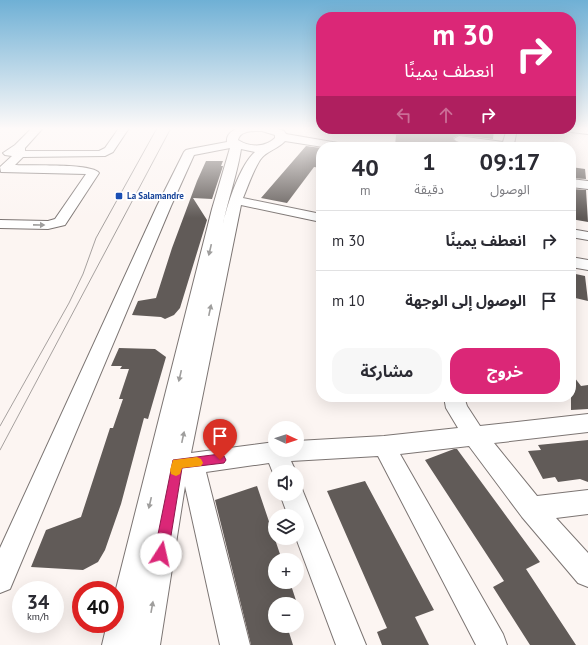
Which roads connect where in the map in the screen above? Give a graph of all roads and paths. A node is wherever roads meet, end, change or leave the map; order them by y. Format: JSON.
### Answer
{"nodes":[{"id":1,"x":11,"y":158,"type":"edge"},
{"id":2,"x":187,"y":158,"type":"edge"},
{"id":3,"x":233,"y":158,"type":"edge"},
{"id":4,"x":255,"y":158,"type":"edge"},
{"id":5,"x":2,"y":167,"type":"edge"},
{"id":6,"x":576,"y":184,"type":"edge"},
{"id":7,"x":588,"y":185,"type":"edge"},
{"id":8,"x":576,"y":190,"type":"edge"},
{"id":9,"x":588,"y":191,"type":"edge"},
{"id":10,"x":234,"y":200,"type":"junction"},
{"id":11,"x":316,"y":217,"type":"edge"},
{"id":12,"x":0,"y":224,"type":"edge"},
{"id":13,"x":576,"y":234,"type":"edge"},
{"id":14,"x":588,"y":236,"type":"edge"},
{"id":15,"x":576,"y":263,"type":"edge"},
{"id":16,"x":588,"y":265,"type":"edge"},
{"id":17,"x":455,"y":402,"type":"edge"},
{"id":18,"x":588,"y":423,"type":"edge"},
{"id":19,"x":474,"y":435,"type":"junction"},
{"id":20,"x":384,"y":446,"type":"junction"},
{"id":21,"x":280,"y":462,"type":"edge"},
{"id":22,"x":184,"y":463,"type":"junction"},
{"id":23,"x":295,"y":501,"type":"edge"},
{"id":24,"x":588,"y":502,"type":"edge"},
{"id":25,"x":531,"y":510,"type":"junction"},
{"id":26,"x":588,"y":573,"type":"edge"},
{"id":27,"x":0,"y":579,"type":"edge"},
{"id":28,"x":116,"y":645,"type":"edge"},
{"id":29,"x":145,"y":645,"type":"edge"},
{"id":30,"x":235,"y":645,"type":"edge"},
{"id":31,"x":351,"y":645,"type":"edge"},
{"id":32,"x":492,"y":645,"type":"edge"}],
"edges":[{"from":1,"to":5,"type":"street"},
{"from":2,"to":27,"type":"street"},
{"from":3,"to":28,"type":"street","one_way":true},
{"from":4,"to":10,"type":"street"},
{"from":12,"to":5,"type":"street","one_way":true},
{"from":6,"to":7,"type":"street"},
{"from":8,"to":9,"type":"street"},
{"from":10,"to":11,"type":"street"},
{"from":22,"to":10,"type":"street","one_way":true},
{"from":13,"to":14,"type":"street"},
{"from":15,"to":16,"type":"street"},
{"from":17,"to":19,"type":"street"},
{"from":18,"to":19,"type":"street"},
{"from":19,"to":20,"type":"street"},
{"from":19,"to":25,"type":"street"},
{"from":20,"to":21,"type":"street"},
{"from":20,"to":32,"type":"street"},
{"from":21,"to":22,"type":"street"},
{"from":29,"to":22,"type":"street","one_way":true},
{"from":22,"to":30,"type":"street"},
{"from":23,"to":31,"type":"street"},
{"from":24,"to":25,"type":"street"},
{"from":25,"to":26,"type":"street"}]}
